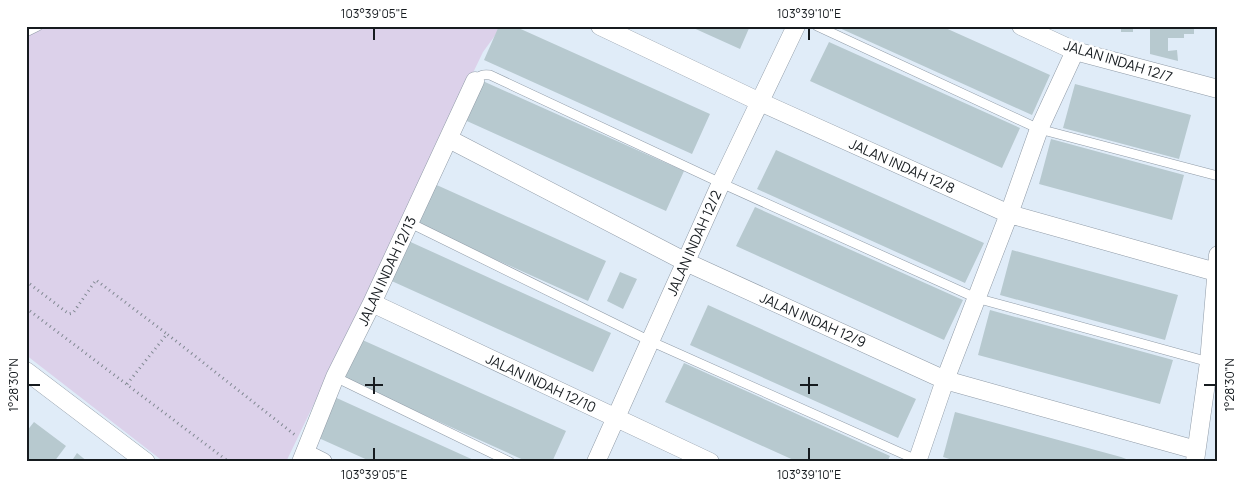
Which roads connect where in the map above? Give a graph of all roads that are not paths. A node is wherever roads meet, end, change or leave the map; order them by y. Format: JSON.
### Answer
{"nodes":[{"id":1,"x":38,"y":26,"type":"edge"},
{"id":2,"x":600,"y":26,"type":"edge"},
{"id":3,"x":796,"y":26,"type":"edge"},
{"id":4,"x":817,"y":26,"type":"edge"},
{"id":5,"x":1021,"y":26,"type":"edge"},
{"id":6,"x":26,"y":32,"type":"edge"},
{"id":7,"x":1054,"y":33,"type":"edge"},
{"id":8,"x":1075,"y":51,"type":"junction"},
{"id":9,"x":475,"y":81,"type":"joint"},
{"id":10,"x":1218,"y":89,"type":"edge"},
{"id":11,"x":760,"y":102,"type":"junction"},
{"id":12,"x":1039,"y":129,"type":"junction"},
{"id":13,"x":449,"y":139,"type":"junction"},
{"id":14,"x":1218,"y":176,"type":"edge"},
{"id":15,"x":720,"y":183,"type":"junction"},
{"id":16,"x":1009,"y":214,"type":"junction"},
{"id":17,"x":410,"y":223,"type":"junction"},
{"id":18,"x":1218,"y":254,"type":"edge"},
{"id":19,"x":686,"y":262,"type":"junction"},
{"id":20,"x":1216,"y":272,"type":"junction"},
{"id":21,"x":976,"y":298,"type":"junction"},
{"id":22,"x":372,"y":303,"type":"junction"},
{"id":23,"x":650,"y":341,"type":"junction"},
{"id":24,"x":1209,"y":362,"type":"junction"},
{"id":25,"x":26,"y":371,"type":"edge"},
{"id":26,"x":335,"y":377,"type":"junction"},
{"id":27,"x":945,"y":380,"type":"junction"},
{"id":28,"x":615,"y":418,"type":"junction"},
{"id":29,"x":1196,"y":456,"type":"edge"},
{"id":30,"x":303,"y":457,"type":"edge"},
{"id":31,"x":919,"y":461,"type":"edge"},
{"id":32,"x":146,"y":462,"type":"edge"},
{"id":33,"x":323,"y":462,"type":"edge"},
{"id":34,"x":510,"y":462,"type":"edge"},
{"id":35,"x":596,"y":462,"type":"edge"},
{"id":36,"x":710,"y":462,"type":"edge"}],
"edges":[{"from":1,"to":6,"type":"lane"},
{"from":2,"to":11,"type":"street","name":"JALAN INDAH 12/8"},
{"from":3,"to":11,"type":"street","name":"JALAN INDAH 12/2"},
{"from":4,"to":12,"type":"lane"},
{"from":5,"to":7,"type":"street","name":"JALAN INDAH 12/7"},
{"from":7,"to":8,"type":"street","name":"JALAN INDAH 12/7"},
{"from":8,"to":10,"type":"street","name":"JALAN INDAH 12/7"},
{"from":8,"to":12,"type":"street"},
{"from":9,"to":13,"type":"street","name":"JALAN INDAH 12/13"},
{"from":9,"to":15,"type":"lane"},
{"from":11,"to":15,"type":"street","name":"JALAN INDAH 12/2"},
{"from":11,"to":16,"type":"street","name":"JALAN INDAH 12/8"},
{"from":12,"to":14,"type":"lane"},
{"from":12,"to":16,"type":"street"},
{"from":13,"to":17,"type":"street","name":"JALAN INDAH 12/13"},
{"from":13,"to":19,"type":"street","name":"JALAN INDAH 12/9"},
{"from":15,"to":19,"type":"street","name":"JALAN INDAH 12/2"},
{"from":15,"to":21,"type":"lane"},
{"from":16,"to":20,"type":"street","name":"JALAN INDAH 12/8"},
{"from":16,"to":21,"type":"street"},
{"from":17,"to":22,"type":"street","name":"JALAN INDAH 12/13"},
{"from":17,"to":23,"type":"lane"},
{"from":18,"to":20,"type":"street"},
{"from":19,"to":23,"type":"street","name":"JALAN INDAH 12/2"},
{"from":19,"to":27,"type":"street","name":"JALAN INDAH 12/9"},
{"from":20,"to":24,"type":"street"},
{"from":21,"to":24,"type":"lane"},
{"from":21,"to":27,"type":"street"},
{"from":22,"to":26,"type":"street","name":"JALAN INDAH 12/13"},
{"from":22,"to":28,"type":"street","name":"JALAN INDAH 12/10"},
{"from":23,"to":28,"type":"street","name":"JALAN INDAH 12/2"},
{"from":23,"to":31,"type":"lane"},
{"from":24,"to":29,"type":"street"},
{"from":25,"to":32,"type":"street"},
{"from":26,"to":30,"type":"street","name":"JALAN INDAH 12/13"},
{"from":26,"to":34,"type":"lane"},
{"from":27,"to":29,"type":"street","name":"JALAN INDAH 12/9"},
{"from":27,"to":31,"type":"street"},
{"from":28,"to":35,"type":"street","name":"JALAN INDAH 12/2"},
{"from":28,"to":36,"type":"street","name":"JALAN INDAH 12/10"},
{"from":30,"to":33,"type":"street"}]}
